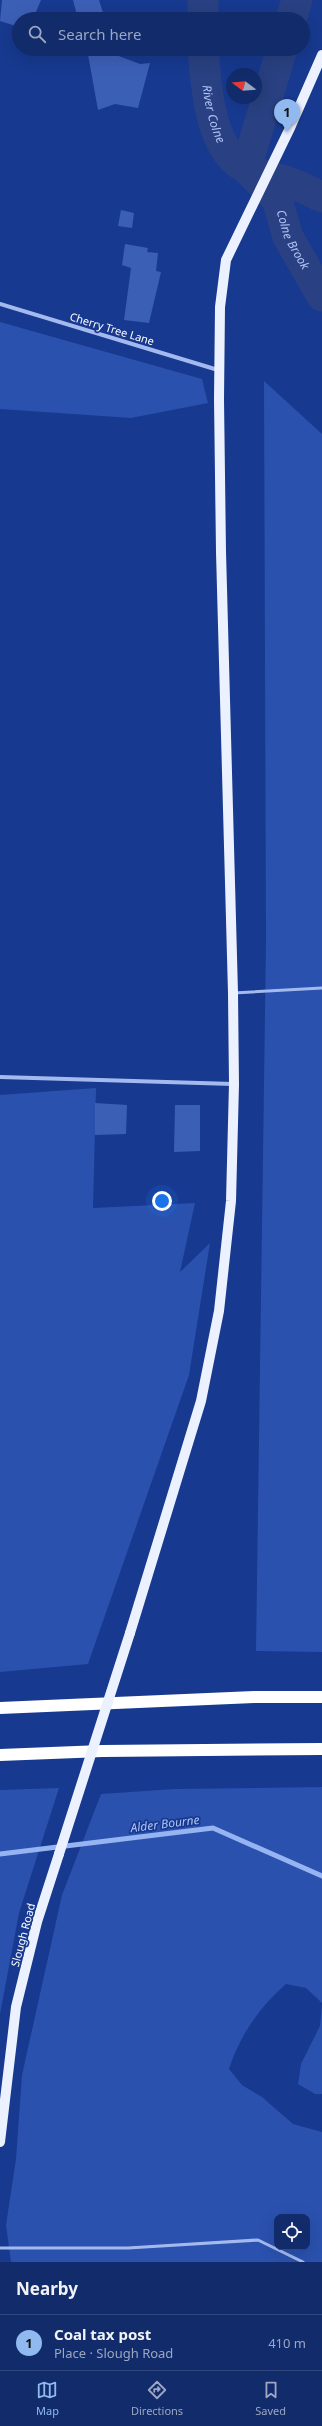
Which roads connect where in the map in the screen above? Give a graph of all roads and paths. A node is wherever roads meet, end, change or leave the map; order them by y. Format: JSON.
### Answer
{"nodes":[{"id":1,"x":322,"y":55,"type":"edge"},
{"id":2,"x":0,"y":304,"type":"edge"},
{"id":3,"x":219,"y":371,"type":"junction"},
{"id":4,"x":322,"y":988,"type":"edge"},
{"id":5,"x":232,"y":993,"type":"junction"},
{"id":6,"x":0,"y":1077,"type":"edge"},
{"id":7,"x":234,"y":1084,"type":"junction"},
{"id":8,"x":322,"y":1697,"type":"edge"},
{"id":9,"x":0,"y":1708,"type":"edge"},
{"id":10,"x":322,"y":1749,"type":"edge"},
{"id":11,"x":0,"y":1755,"type":"edge"},
{"id":12,"x":0,"y":2142,"type":"edge"},
{"id":13,"x":0,"y":2248,"type":"edge"},
{"id":14,"x":303,"y":2262,"type":"edge"}],
"edges":[{"from":1,"to":3,"type":"main road","name":"Slough Road"},
{"from":2,"to":3,"type":"street","name":"Cherry Tree Lane"},
{"from":3,"to":5,"type":"main road","name":"Slough Road"},
{"from":4,"to":5,"type":"lane"},
{"from":5,"to":7,"type":"main road","name":"Slough Road"},
{"from":6,"to":7,"type":"street"},
{"from":7,"to":12,"type":"main road","name":"Slough Road","bridge":true},
{"from":8,"to":9,"type":"highway"},
{"from":10,"to":11,"type":"highway"},
{"from":13,"to":14,"type":"lane"}]}
